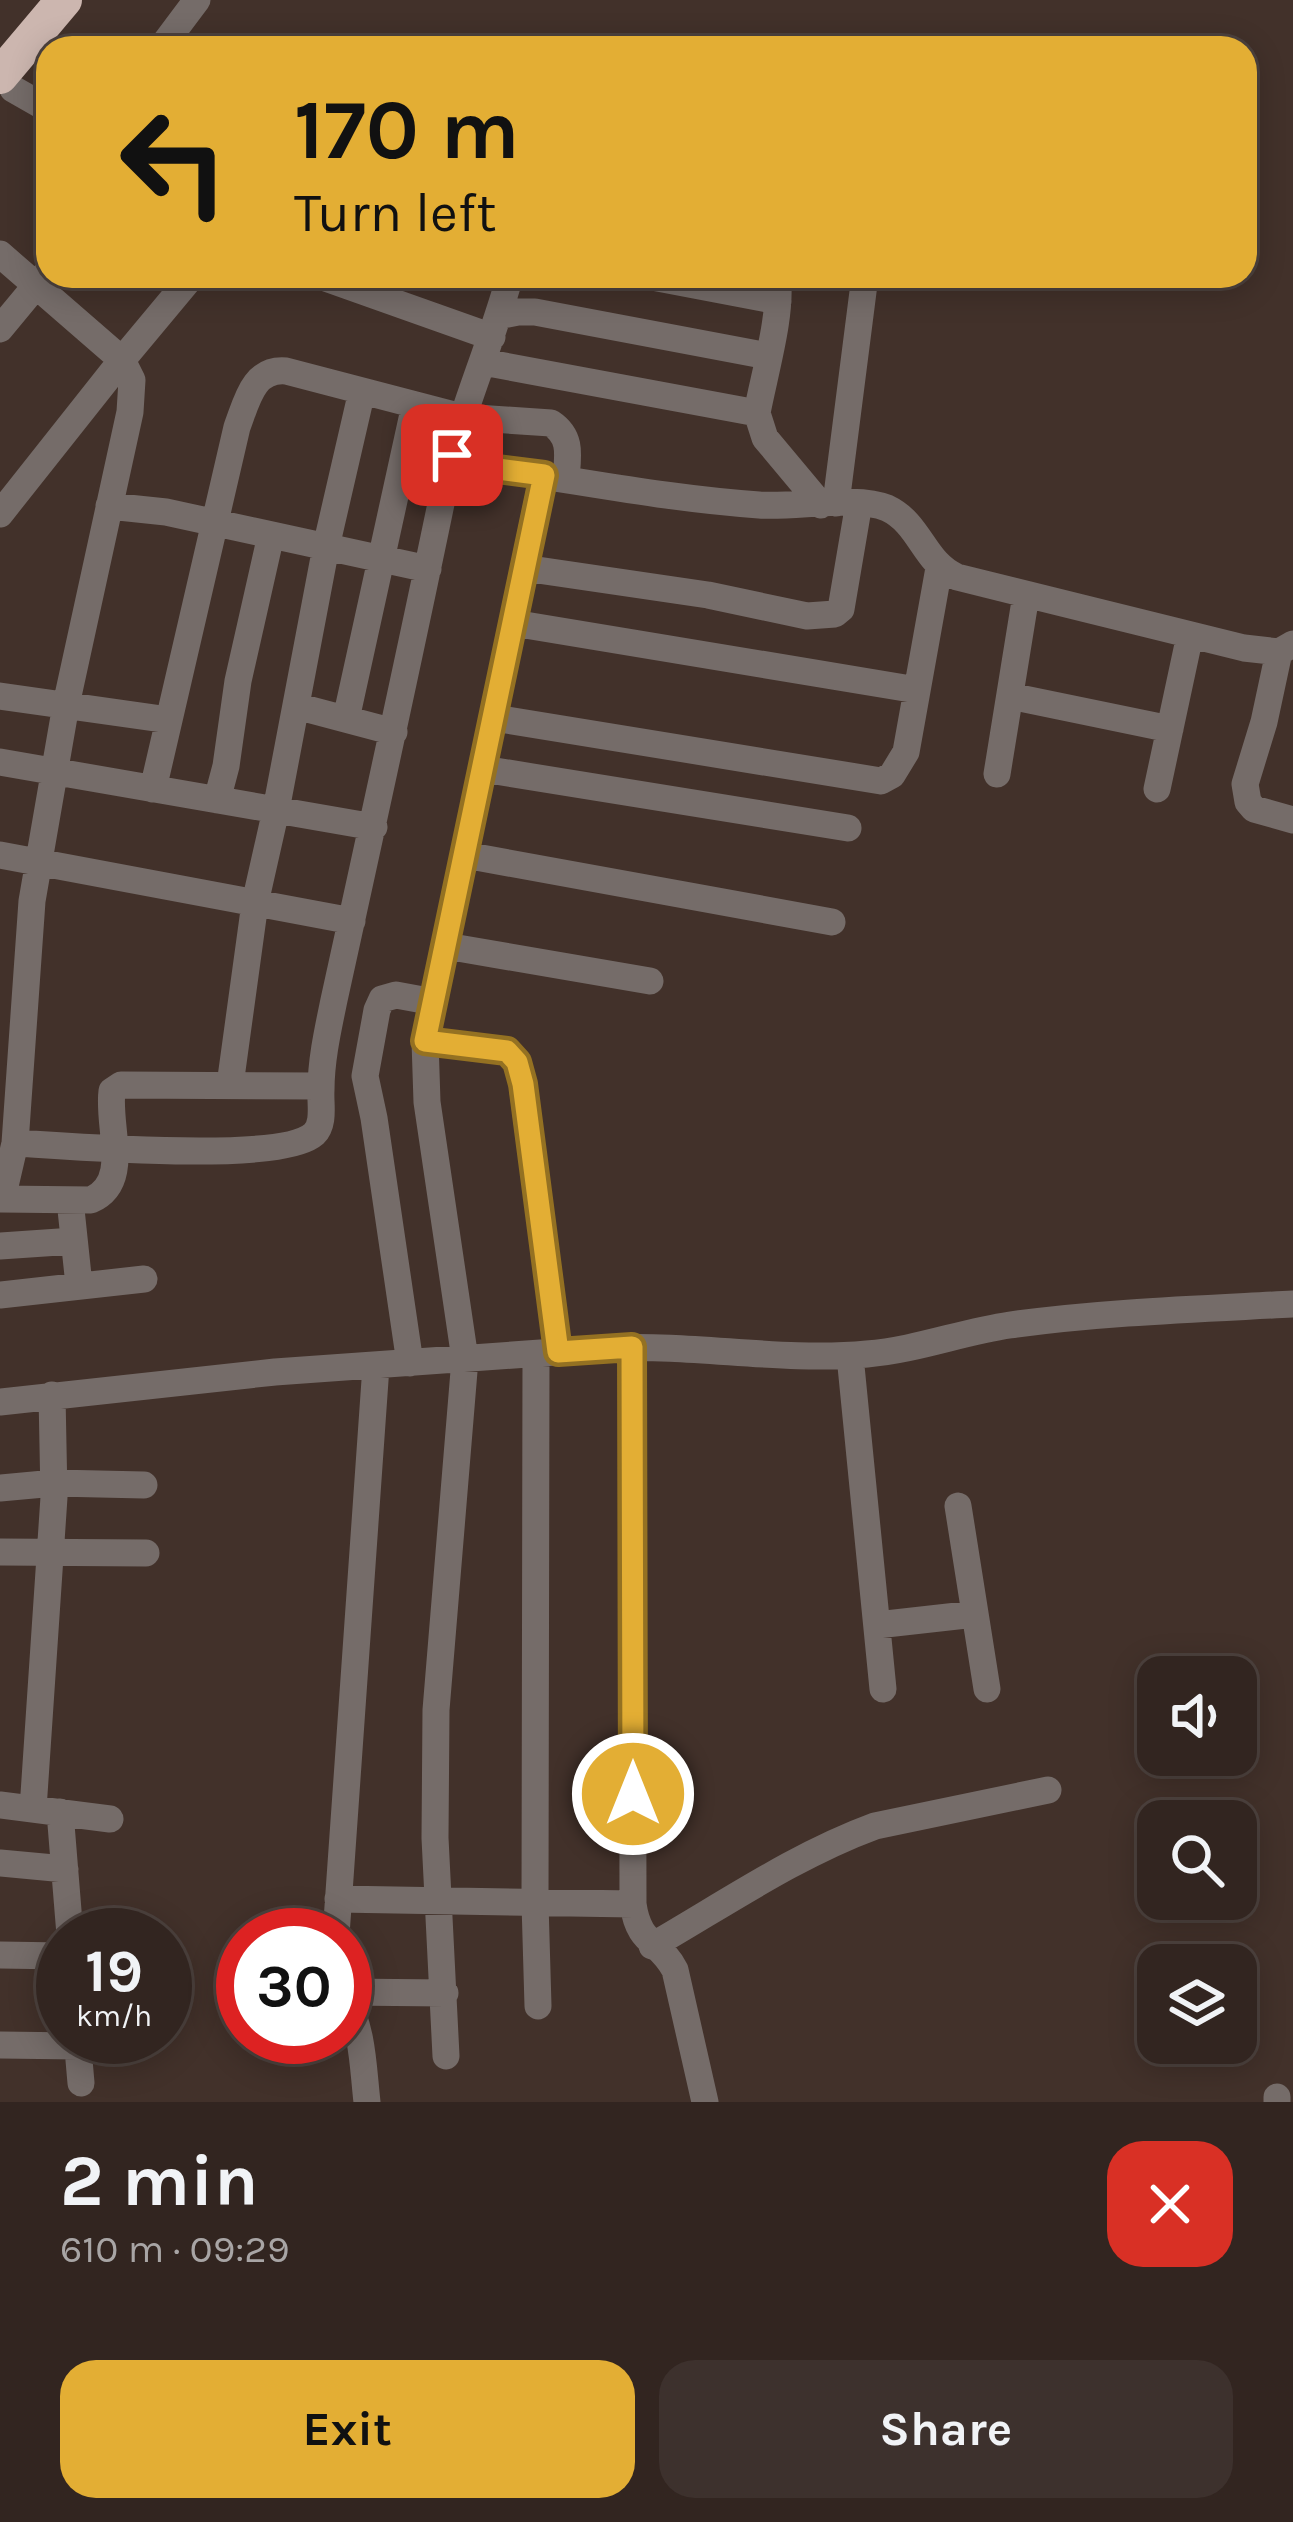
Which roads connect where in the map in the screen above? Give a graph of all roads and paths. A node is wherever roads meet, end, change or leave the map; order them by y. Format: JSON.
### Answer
{"nodes":[{"id":1,"x":64,"y":0,"type":"edge"},
{"id":2,"x":90,"y":0,"type":"edge"},
{"id":3,"x":197,"y":0,"type":"edge"},
{"id":4,"x":40,"y":36,"type":"edge"},
{"id":5,"x":58,"y":36,"type":"edge"},
{"id":6,"x":170,"y":36,"type":"edge"},
{"id":7,"x":36,"y":42,"type":"edge"},
{"id":8,"x":36,"y":59,"type":"edge"},
{"id":9,"x":4,"y":90,"type":"edge"},
{"id":10,"x":36,"y":104,"type":"edge"},
{"id":11,"x":0,"y":254,"type":"edge"},
{"id":12,"x":36,"y":276,"type":"edge"},
{"id":13,"x":36,"y":285,"type":"edge"},
{"id":14,"x":50,"y":288,"type":"edge"},
{"id":15,"x":182,"y":288,"type":"edge"},
{"id":16,"x":353,"y":288,"type":"edge"},
{"id":17,"x":506,"y":288,"type":"edge"},
{"id":18,"x":777,"y":288,"type":"edge"},
{"id":19,"x":864,"y":288,"type":"edge"},
{"id":20,"x":0,"y":328,"type":"edge"},
{"id":21,"x":491,"y":338,"type":"junction"},
{"id":22,"x":768,"y":356,"type":"junction"},
{"id":23,"x":122,"y":359,"type":"junction"},
{"id":24,"x":362,"y":391,"type":"junction"},
{"id":25,"x":416,"y":405,"type":"junction"},
{"id":26,"x":757,"y":413,"type":"junction"},
{"id":27,"x":462,"y":417,"type":"junction"},
{"id":28,"x":450,"y":463,"type":"junction"},
{"id":29,"x":555,"y":476,"type":"junction"},
{"id":30,"x":839,"y":504,"type":"junction"},
{"id":31,"x":109,"y":506,"type":"junction"},
{"id":32,"x":0,"y":514,"type":"edge"},
{"id":33,"x":215,"y":523,"type":"junction"},
{"id":34,"x":271,"y":535,"type":"junction"},
{"id":35,"x":326,"y":547,"type":"junction"},
{"id":36,"x":382,"y":559,"type":"junction"},
{"id":37,"x":428,"y":568,"type":"junction"},
{"id":38,"x":524,"y":568,"type":"junction"},
{"id":39,"x":939,"y":568,"type":"junction"},
{"id":40,"x":1026,"y":596,"type":"junction"},
{"id":41,"x":513,"y":622,"type":"junction"},
{"id":42,"x":1190,"y":635,"type":"junction"},
{"id":43,"x":1286,"y":648,"type":"edge"},
{"id":44,"x":917,"y":690,"type":"junction"},
{"id":45,"x":0,"y":696,"type":"edge"},
{"id":46,"x":1010,"y":696,"type":"junction"},
{"id":47,"x":66,"y":705,"type":"junction"},
{"id":48,"x":296,"y":706,"type":"junction"},
{"id":49,"x":494,"y":718,"type":"junction"},
{"id":50,"x":346,"y":719,"type":"junction"},
{"id":51,"x":169,"y":720,"type":"junction"},
{"id":52,"x":1170,"y":729,"type":"junction"},
{"id":53,"x":394,"y":732,"type":"junction"},
{"id":54,"x":0,"y":762,"type":"edge"},
{"id":55,"x":483,"y":769,"type":"junction"},
{"id":56,"x":53,"y":772,"type":"junction"},
{"id":57,"x":997,"y":774,"type":"dead end"},
{"id":58,"x":153,"y":789,"type":"junction"},
{"id":59,"x":1157,"y":789,"type":"dead end"},
{"id":60,"x":217,"y":800,"type":"junction"},
{"id":61,"x":276,"y":811,"type":"junction"},
{"id":62,"x":1293,"y":820,"type":"edge"},
{"id":63,"x":374,"y":827,"type":"junction"},
{"id":64,"x":848,"y":828,"type":"dead end"},
{"id":65,"x":0,"y":855,"type":"edge"},
{"id":66,"x":465,"y":855,"type":"junction"},
{"id":67,"x":39,"y":863,"type":"junction"},
{"id":68,"x":255,"y":903,"type":"junction"},
{"id":69,"x":352,"y":921,"type":"junction"},
{"id":70,"x":832,"y":922,"type":"dead end"},
{"id":71,"x":446,"y":946,"type":"junction"},
{"id":72,"x":650,"y":981,"type":"dead end"},
{"id":73,"x":434,"y":1002,"type":"junction"},
{"id":74,"x":425,"y":1041,"type":"junction"},
{"id":75,"x":230,"y":1084,"type":"junction"},
{"id":76,"x":320,"y":1086,"type":"junction"},
{"id":77,"x":15,"y":1143,"type":"junction"},
{"id":78,"x":114,"y":1149,"type":"junction"},
{"id":79,"x":1,"y":1199,"type":"edge"},
{"id":80,"x":70,"y":1200,"type":"junction"},
{"id":81,"x":74,"y":1241,"type":"junction"},
{"id":82,"x":0,"y":1246,"type":"edge"},
{"id":83,"x":144,"y":1279,"type":"dead end"},
{"id":84,"x":79,"y":1285,"type":"junction"},
{"id":85,"x":0,"y":1295,"type":"edge"},
{"id":86,"x":1293,"y":1304,"type":"edge"},
{"id":87,"x":632,"y":1347,"type":"junction"},
{"id":88,"x":547,"y":1353,"type":"junction"},
{"id":89,"x":850,"y":1356,"type":"junction"},
{"id":90,"x":465,"y":1359,"type":"junction"},
{"id":91,"x":410,"y":1363,"type":"junction"},
{"id":92,"x":376,"y":1366,"type":"junction"},
{"id":93,"x":52,"y":1395,"type":"junction"},
{"id":94,"x":0,"y":1402,"type":"edge"},
{"id":95,"x":55,"y":1484,"type":"junction"},
{"id":96,"x":144,"y":1485,"type":"dead end"},
{"id":97,"x":0,"y":1488,"type":"edge"},
{"id":98,"x":958,"y":1505,"type":"dead end"},
{"id":99,"x":50,"y":1550,"type":"junction"},
{"id":100,"x":0,"y":1552,"type":"edge"},
{"id":101,"x":146,"y":1553,"type":"dead end"},
{"id":102,"x":975,"y":1613,"type":"junction"},
{"id":103,"x":877,"y":1625,"type":"junction"},
{"id":104,"x":883,"y":1689,"type":"dead end"},
{"id":105,"x":987,"y":1689,"type":"dead end"},
{"id":106,"x":1048,"y":1790,"type":"dead end"},
{"id":107,"x":0,"y":1805,"type":"edge"},
{"id":108,"x":46,"y":1811,"type":"junction"},
{"id":109,"x":110,"y":1819,"type":"dead end"},
{"id":110,"x":0,"y":1863,"type":"edge"},
{"id":111,"x":64,"y":1870,"type":"junction"},
{"id":112,"x":338,"y":1899,"type":"junction"},
{"id":113,"x":439,"y":1902,"type":"junction"},
{"id":114,"x":535,"y":1903,"type":"junction"},
{"id":115,"x":633,"y":1904,"type":"junction"},
{"id":116,"x":68,"y":1908,"type":"edge"},
{"id":117,"x":338,"y":1908,"type":"edge"},
{"id":118,"x":652,"y":1946,"type":"junction"},
{"id":119,"x":0,"y":1955,"type":"edge"},
{"id":120,"x":36,"y":1956,"type":"edge"},
{"id":121,"x":445,"y":1993,"type":"junction"},
{"id":122,"x":372,"y":1994,"type":"edge"},
{"id":123,"x":538,"y":2006,"type":"dead end"},
{"id":124,"x":36,"y":2043,"type":"edge"},
{"id":125,"x":0,"y":2045,"type":"edge"},
{"id":126,"x":446,"y":2056,"type":"dead end"},
{"id":127,"x":80,"y":2064,"type":"edge"},
{"id":128,"x":362,"y":2064,"type":"edge"},
{"id":129,"x":81,"y":2083,"type":"dead end"},
{"id":130,"x":367,"y":2102,"type":"edge"},
{"id":131,"x":706,"y":2102,"type":"edge"}],
"edges":[{"from":1,"to":4,"type":"highway"},
{"from":2,"to":5,"type":"highway"},
{"from":3,"to":6,"type":"street"},
{"from":7,"to":9,"type":"highway"},
{"from":8,"to":9,"type":"highway"},
{"from":9,"to":10,"type":"street"},
{"from":11,"to":12,"type":"street"},
{"from":13,"to":20,"type":"street"},
{"from":14,"to":23,"type":"street"},
{"from":15,"to":23,"type":"street"},
{"from":16,"to":21,"type":"street"},
{"from":17,"to":21,"type":"street"},
{"from":18,"to":22,"type":"street"},
{"from":19,"to":30,"type":"street"},
{"from":21,"to":22,"type":"street"},
{"from":21,"to":26,"type":"street"},
{"from":21,"to":27,"type":"street"},
{"from":22,"to":26,"type":"street"},
{"from":23,"to":31,"type":"street"},
{"from":23,"to":32,"type":"street"},
{"from":24,"to":25,"type":"street"},
{"from":24,"to":33,"type":"street"},
{"from":24,"to":35,"type":"street"},
{"from":25,"to":27,"type":"street"},
{"from":25,"to":36,"type":"street"},
{"from":26,"to":30,"type":"street"},
{"from":27,"to":28,"type":"street"},
{"from":27,"to":29,"type":"street"},
{"from":28,"to":29,"type":"street"},
{"from":28,"to":37,"type":"street"},
{"from":29,"to":30,"type":"street"},
{"from":29,"to":38,"type":"street"},
{"from":30,"to":38,"type":"street"},
{"from":30,"to":39,"type":"street"},
{"from":31,"to":33,"type":"street"},
{"from":31,"to":47,"type":"street"},
{"from":33,"to":34,"type":"street"},
{"from":33,"to":51,"type":"street"},
{"from":34,"to":35,"type":"street"},
{"from":34,"to":60,"type":"street"},
{"from":35,"to":36,"type":"street"},
{"from":35,"to":48,"type":"street"},
{"from":36,"to":37,"type":"street"},
{"from":36,"to":50,"type":"street"},
{"from":37,"to":53,"type":"street"},
{"from":38,"to":41,"type":"street"},
{"from":39,"to":40,"type":"street"},
{"from":39,"to":44,"type":"street"},
{"from":40,"to":42,"type":"street"},
{"from":40,"to":46,"type":"street"},
{"from":41,"to":44,"type":"street"},
{"from":41,"to":49,"type":"street"},
{"from":42,"to":43,"type":"street"},
{"from":42,"to":52,"type":"street"},
{"from":43,"to":62,"type":"street"},
{"from":44,"to":49,"type":"street"},
{"from":45,"to":47,"type":"street"},
{"from":46,"to":52,"type":"street"},
{"from":46,"to":57,"type":"street"},
{"from":47,"to":51,"type":"street"},
{"from":47,"to":56,"type":"street"},
{"from":48,"to":50,"type":"street"},
{"from":48,"to":61,"type":"street"},
{"from":49,"to":55,"type":"street"},
{"from":50,"to":53,"type":"street"},
{"from":51,"to":58,"type":"street"},
{"from":52,"to":59,"type":"street"},
{"from":53,"to":63,"type":"street"},
{"from":54,"to":56,"type":"street"},
{"from":55,"to":64,"type":"street"},
{"from":55,"to":66,"type":"street"},
{"from":56,"to":58,"type":"street"},
{"from":56,"to":67,"type":"street"},
{"from":58,"to":60,"type":"street"},
{"from":60,"to":61,"type":"street"},
{"from":61,"to":63,"type":"street"},
{"from":61,"to":68,"type":"street"},
{"from":63,"to":69,"type":"street"},
{"from":65,"to":67,"type":"street"},
{"from":66,"to":70,"type":"street"},
{"from":66,"to":71,"type":"street"},
{"from":67,"to":68,"type":"street"},
{"from":67,"to":77,"type":"street"},
{"from":68,"to":69,"type":"street"},
{"from":68,"to":75,"type":"street"},
{"from":69,"to":76,"type":"street"},
{"from":71,"to":72,"type":"street"},
{"from":71,"to":73,"type":"street"},
{"from":73,"to":74,"type":"street"},
{"from":73,"to":91,"type":"street"},
{"from":74,"to":88,"type":"street"},
{"from":74,"to":90,"type":"street"},
{"from":75,"to":76,"type":"street"},
{"from":75,"to":78,"type":"street"},
{"from":76,"to":78,"type":"street"},
{"from":77,"to":78,"type":"street"},
{"from":77,"to":79,"type":"street"},
{"from":78,"to":80,"type":"street"},
{"from":79,"to":80,"type":"street"},
{"from":80,"to":81,"type":"street"},
{"from":81,"to":82,"type":"street"},
{"from":81,"to":84,"type":"street"},
{"from":83,"to":84,"type":"street"},
{"from":84,"to":85,"type":"street"},
{"from":86,"to":89,"type":"street"},
{"from":87,"to":88,"type":"street"},
{"from":87,"to":89,"type":"street"},
{"from":87,"to":115,"type":"street"},
{"from":88,"to":90,"type":"street"},
{"from":88,"to":114,"type":"street"},
{"from":89,"to":103,"type":"street"},
{"from":90,"to":91,"type":"street"},
{"from":90,"to":113,"type":"street"},
{"from":91,"to":92,"type":"street"},
{"from":92,"to":93,"type":"street"},
{"from":92,"to":112,"type":"street"},
{"from":93,"to":94,"type":"street"},
{"from":93,"to":95,"type":"street"},
{"from":95,"to":96,"type":"street"},
{"from":95,"to":97,"type":"street"},
{"from":95,"to":99,"type":"street"},
{"from":98,"to":102,"type":"street"},
{"from":99,"to":100,"type":"street"},
{"from":99,"to":101,"type":"street"},
{"from":99,"to":108,"type":"street"},
{"from":102,"to":103,"type":"street"},
{"from":102,"to":105,"type":"street"},
{"from":103,"to":104,"type":"street"},
{"from":106,"to":118,"type":"street"},
{"from":107,"to":108,"type":"street"},
{"from":108,"to":109,"type":"street"},
{"from":108,"to":111,"type":"street"},
{"from":110,"to":111,"type":"street"},
{"from":111,"to":116,"type":"street"},
{"from":112,"to":113,"type":"street"},
{"from":112,"to":117,"type":"street"},
{"from":113,"to":114,"type":"street"},
{"from":113,"to":121,"type":"street"},
{"from":114,"to":115,"type":"street"},
{"from":114,"to":123,"type":"street"},
{"from":115,"to":118,"type":"street"},
{"from":118,"to":131,"type":"street"},
{"from":119,"to":120,"type":"street"},
{"from":121,"to":122,"type":"street"},
{"from":121,"to":126,"type":"street"},
{"from":124,"to":125,"type":"street"},
{"from":127,"to":129,"type":"street"},
{"from":128,"to":130,"type":"street"}]}
